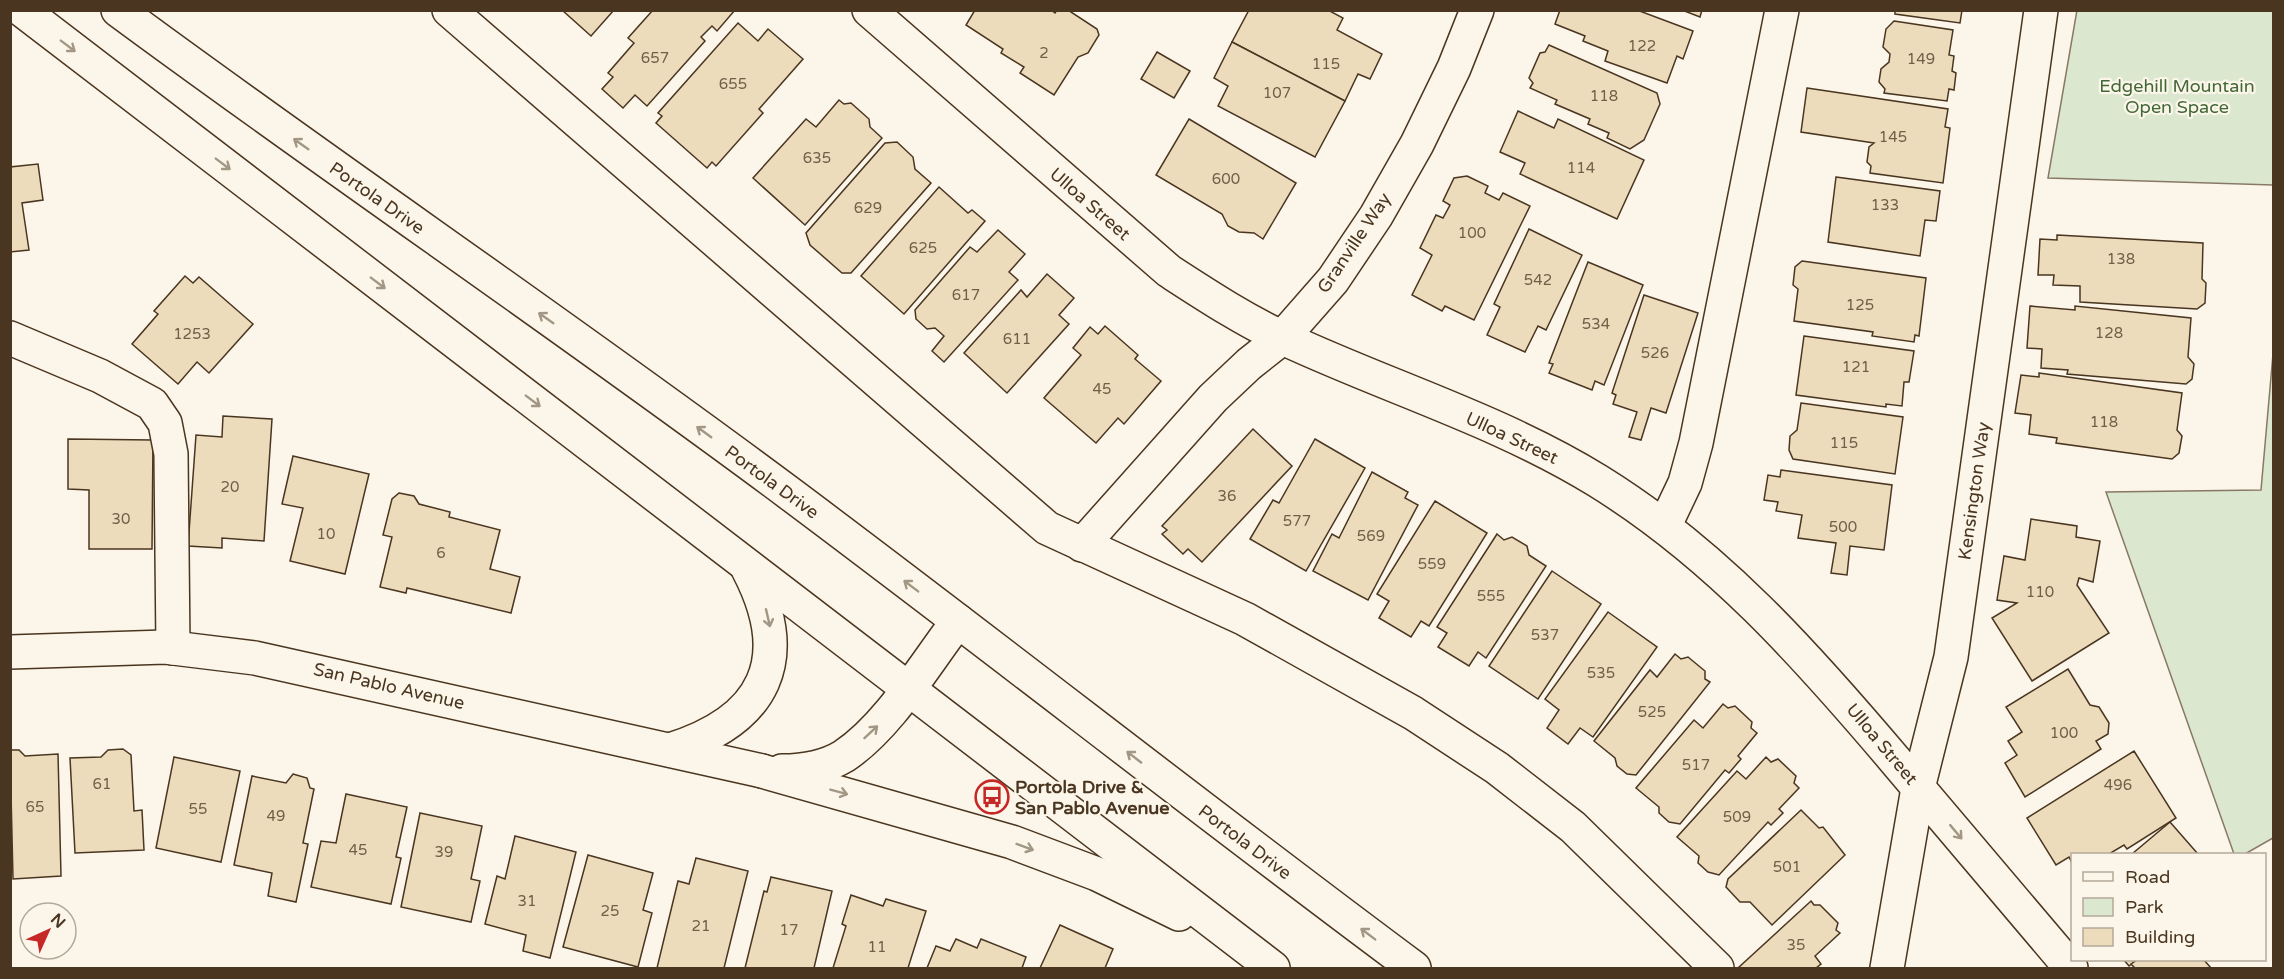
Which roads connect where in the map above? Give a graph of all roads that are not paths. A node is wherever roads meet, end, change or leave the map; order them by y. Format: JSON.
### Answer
{"nodes":[{"id":1,"x":22,"y":10,"type":"edge"},
{"id":2,"x":118,"y":10,"type":"edge"},
{"id":3,"x":449,"y":10,"type":"edge"},
{"id":4,"x":869,"y":10,"type":"edge"},
{"id":5,"x":1477,"y":10,"type":"edge"},
{"id":6,"x":1782,"y":10,"type":"edge"},
{"id":7,"x":2042,"y":10,"type":"edge"},
{"id":8,"x":10,"y":338,"type":"edge"},
{"id":9,"x":1282,"y":338,"type":"junction"},
{"id":10,"x":1665,"y":525,"type":"junction"},
{"id":11,"x":1082,"y":545,"type":"junction"},
{"id":12,"x":746,"y":564,"type":"junction"},
{"id":13,"x":958,"y":621,"type":"junction"},
{"id":14,"x":173,"y":648,"type":"junction"},
{"id":15,"x":10,"y":652,"type":"edge"},
{"id":16,"x":907,"y":688,"type":"junction"},
{"id":17,"x":670,"y":750,"type":"junction"},
{"id":18,"x":762,"y":771,"type":"junction"},
{"id":19,"x":1918,"y":788,"type":"junction"},
{"id":20,"x":1264,"y":962,"type":"edge"},
{"id":21,"x":1414,"y":969,"type":"edge"},
{"id":22,"x":1717,"y":969,"type":"edge"},
{"id":23,"x":1887,"y":969,"type":"edge"},
{"id":24,"x":2071,"y":969,"type":"edge"}],
"edges":[{"from":1,"to":12,"type":"main road","one_way":true},
{"from":13,"to":2,"type":"main road","name":"Portola Drive","one_way":true},
{"from":3,"to":11,"type":"main road"},
{"from":4,"to":9,"type":"main road","name":"Ulloa Street"},
{"from":5,"to":9,"type":"main road","name":"Granville Way"},
{"from":6,"to":10,"type":"main road"},
{"from":7,"to":19,"type":"main road","name":"Kensington Way"},
{"from":8,"to":14,"type":"main road"},
{"from":9,"to":10,"type":"main road","name":"Ulloa Street"},
{"from":9,"to":11,"type":"main road","name":"Granville Way"},
{"from":10,"to":19,"type":"main road","name":"Ulloa Street"},
{"from":11,"to":22,"type":"main road"},
{"from":12,"to":16,"type":"main road"},
{"from":12,"to":17,"type":"main road","one_way":true},
{"from":13,"to":16,"type":"main road"},
{"from":21,"to":13,"type":"main road","name":"Portola Drive","one_way":true},
{"from":14,"to":15,"type":"main road","name":"San Pablo Avenue"},
{"from":14,"to":17,"type":"main road","name":"San Pablo Avenue"},
{"from":18,"to":16,"type":"main road","one_way":true},
{"from":16,"to":20,"type":"main road"},
{"from":17,"to":18,"type":"main road","name":"San Pablo Avenue"},
{"from":18,"to":20,"type":"main road","one_way":true},
{"from":19,"to":23,"type":"main road","name":"Kensington Way"},
{"from":19,"to":24,"type":"main road","name":"Ulloa Street","one_way":true}]}
